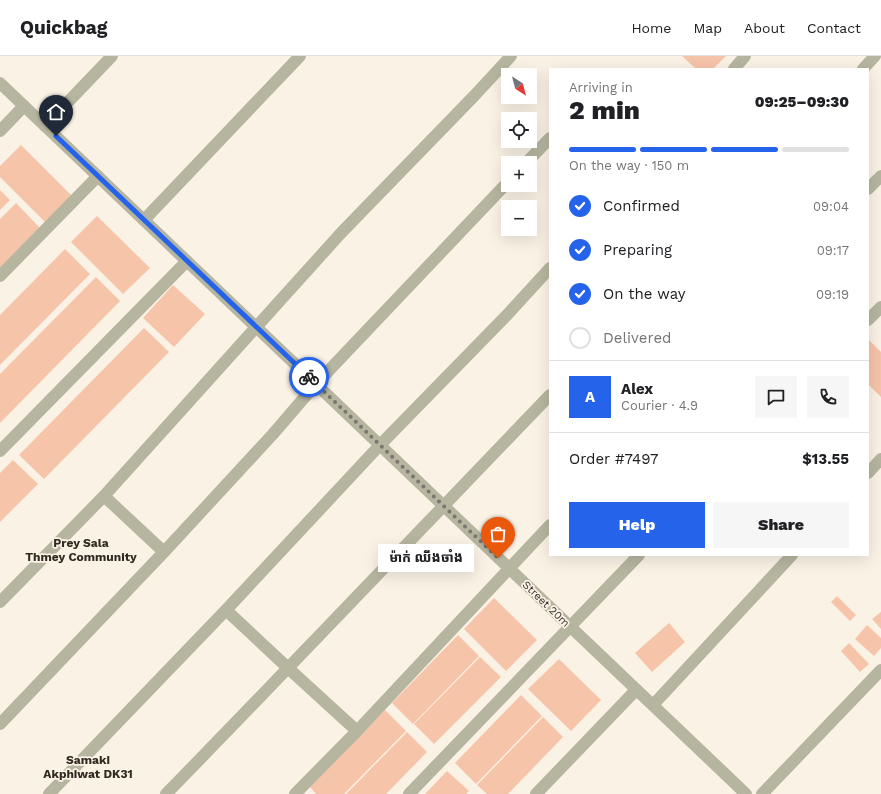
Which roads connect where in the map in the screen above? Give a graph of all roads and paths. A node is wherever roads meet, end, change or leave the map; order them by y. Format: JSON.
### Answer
{"nodes":[{"id":1,"x":112,"y":56,"type":"edge"},
{"id":2,"x":300,"y":56,"type":"edge"},
{"id":3,"x":511,"y":56,"type":"edge"},
{"id":4,"x":745,"y":56,"type":"edge"},
{"id":5,"x":876,"y":56,"type":"edge"},
{"id":6,"x":735,"y":68,"type":"edge"},
{"id":7,"x":864,"y":68,"type":"edge"},
{"id":8,"x":0,"y":83,"type":"edge"},
{"id":9,"x":24,"y":106,"type":"junction"},
{"id":10,"x":45,"y":126,"type":"junction"},
{"id":11,"x":0,"y":131,"type":"edge"},
{"id":12,"x":549,"y":139,"type":"edge"},
{"id":13,"x":533,"y":156,"type":"edge"},
{"id":14,"x":98,"y":176,"type":"junction"},
{"id":15,"x":881,"y":176,"type":"edge"},
{"id":16,"x":869,"y":188,"type":"edge"},
{"id":17,"x":501,"y":189,"type":"edge"},
{"id":18,"x":144,"y":220,"type":"junction"},
{"id":19,"x":187,"y":261,"type":"junction"},
{"id":20,"x":549,"y":269,"type":"edge"},
{"id":21,"x":0,"y":276,"type":"edge"},
{"id":22,"x":881,"y":307,"type":"edge"},
{"id":23,"x":869,"y":319,"type":"edge"},
{"id":24,"x":256,"y":327,"type":"junction"},
{"id":25,"x":316,"y":384,"type":"junction"},
{"id":26,"x":549,"y":396,"type":"edge"},
{"id":27,"x":380,"y":445,"type":"junction"},
{"id":28,"x":0,"y":450,"type":"edge"},
{"id":29,"x":881,"y":459,"type":"edge"},
{"id":30,"x":869,"y":472,"type":"edge"},
{"id":31,"x":104,"y":496,"type":"junction"},
{"id":32,"x":443,"y":505,"type":"junction"},
{"id":33,"x":549,"y":526,"type":"edge"},
{"id":34,"x":164,"y":552,"type":"junction"},
{"id":35,"x":638,"y":556,"type":"edge"},
{"id":36,"x":791,"y":556,"type":"edge"},
{"id":37,"x":509,"y":568,"type":"junction"},
{"id":38,"x":0,"y":602,"type":"edge"},
{"id":39,"x":226,"y":610,"type":"junction"},
{"id":40,"x":570,"y":626,"type":"junction"},
{"id":41,"x":288,"y":668,"type":"junction"},
{"id":42,"x":881,"y":670,"type":"edge"},
{"id":43,"x":636,"y":690,"type":"junction"},
{"id":44,"x":653,"y":705,"type":"junction"},
{"id":45,"x":0,"y":724,"type":"edge"},
{"id":46,"x":356,"y":730,"type":"junction"},
{"id":47,"x":51,"y":793,"type":"edge"},
{"id":48,"x":166,"y":794,"type":"edge"},
{"id":49,"x":295,"y":794,"type":"edge"},
{"id":50,"x":409,"y":794,"type":"edge"},
{"id":51,"x":536,"y":794,"type":"edge"},
{"id":52,"x":746,"y":794,"type":"edge"},
{"id":53,"x":762,"y":794,"type":"edge"}],
"edges":[{"from":1,"to":10,"type":"street"},
{"from":2,"to":18,"type":"street"},
{"from":3,"to":24,"type":"street"},
{"from":4,"to":6,"type":"street"},
{"from":5,"to":7,"type":"street"},
{"from":8,"to":9,"type":"street","name":"Street 20m"},
{"from":9,"to":10,"type":"street","name":"Street 20m"},
{"from":9,"to":11,"type":"street"},
{"from":10,"to":14,"type":"street","name":"Street 20m"},
{"from":12,"to":13,"type":"street"},
{"from":14,"to":18,"type":"street","name":"Street 20m"},
{"from":14,"to":21,"type":"street"},
{"from":15,"to":16,"type":"street"},
{"from":17,"to":25,"type":"street"},
{"from":18,"to":19,"type":"street","name":"Street 20m"},
{"from":19,"to":24,"type":"street","name":"Street 20m"},
{"from":19,"to":28,"type":"street"},
{"from":20,"to":27,"type":"street"},
{"from":22,"to":23,"type":"street"},
{"from":24,"to":25,"type":"street","name":"Street 20m"},
{"from":24,"to":31,"type":"street"},
{"from":25,"to":27,"type":"street","name":"Street 20m"},
{"from":25,"to":34,"type":"street"},
{"from":26,"to":32,"type":"street"},
{"from":27,"to":32,"type":"street","name":"Street 20m"},
{"from":27,"to":39,"type":"street"},
{"from":29,"to":30,"type":"street"},
{"from":31,"to":34,"type":"street"},
{"from":31,"to":38,"type":"street"},
{"from":32,"to":37,"type":"street","name":"Street 20m"},
{"from":32,"to":41,"type":"street"},
{"from":33,"to":37,"type":"street"},
{"from":34,"to":45,"type":"street"},
{"from":35,"to":40,"type":"street"},
{"from":36,"to":44,"type":"street"},
{"from":37,"to":40,"type":"street","name":"Street 20m"},
{"from":37,"to":46,"type":"street"},
{"from":39,"to":41,"type":"street"},
{"from":39,"to":47,"type":"street"},
{"from":40,"to":43,"type":"street","name":"Street 20m"},
{"from":40,"to":50,"type":"street"},
{"from":41,"to":46,"type":"street"},
{"from":41,"to":48,"type":"street"},
{"from":42,"to":53,"type":"street"},
{"from":43,"to":44,"type":"street","name":"Street 20m"},
{"from":43,"to":51,"type":"street"},
{"from":44,"to":52,"type":"street","name":"Street 20m"},
{"from":46,"to":49,"type":"street"}]}
